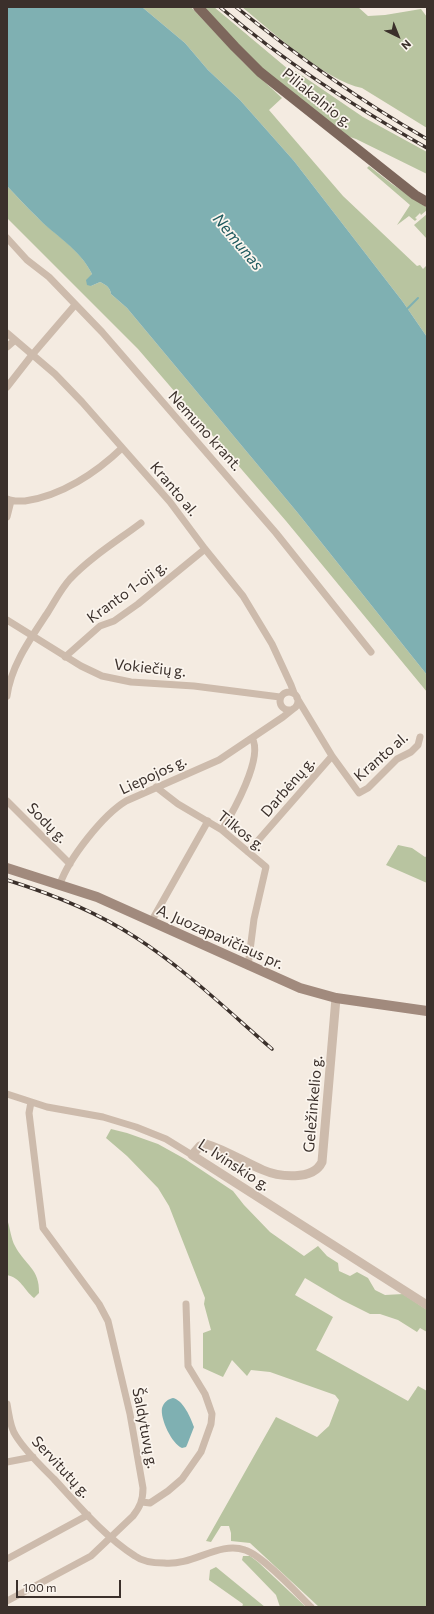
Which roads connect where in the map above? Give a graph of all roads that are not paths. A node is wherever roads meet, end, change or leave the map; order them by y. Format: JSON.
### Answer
{"nodes":[{"id":1,"x":198,"y":7,"type":"edge"},
{"id":2,"x":427,"y":202,"type":"edge"},
{"id":3,"x":7,"y":238,"type":"edge"},
{"id":4,"x":75,"y":306,"type":"junction"},
{"id":5,"x":7,"y":333,"type":"edge"},
{"id":6,"x":15,"y":340,"type":"junction"},
{"id":7,"x":7,"y":347,"type":"edge"},
{"id":8,"x":32,"y":355,"type":"junction"},
{"id":9,"x":7,"y":387,"type":"edge"},
{"id":10,"x":122,"y":448,"type":"junction"},
{"id":11,"x":9,"y":500,"type":"edge"},
{"id":12,"x":7,"y":517,"type":"edge"},
{"id":13,"x":142,"y":523,"type":"dead end"},
{"id":14,"x":205,"y":549,"type":"junction"},
{"id":15,"x":7,"y":620,"type":"edge"},
{"id":16,"x":32,"y":636,"type":"junction"},
{"id":17,"x":370,"y":652,"type":"dead end"},
{"id":18,"x":65,"y":657,"type":"junction"},
{"id":19,"x":293,"y":692,"type":"junction"},
{"id":20,"x":7,"y":696,"type":"edge"},
{"id":21,"x":280,"y":698,"type":"junction"},
{"id":22,"x":284,"y":708,"type":"junction"},
{"id":23,"x":294,"y":708,"type":"junction"},
{"id":24,"x":304,"y":710,"type":"junction"},
{"id":25,"x":283,"y":717,"type":"junction"},
{"id":26,"x":420,"y":737,"type":"dead end"},
{"id":27,"x":252,"y":738,"type":"junction"},
{"id":28,"x":332,"y":756,"type":"junction"},
{"id":29,"x":156,"y":787,"type":"junction"},
{"id":30,"x":7,"y":801,"type":"edge"},
{"id":31,"x":208,"y":822,"type":"junction"},
{"id":32,"x":222,"y":830,"type":"junction"},
{"id":33,"x":248,"y":852,"type":"junction"},
{"id":34,"x":70,"y":864,"type":"junction"},
{"id":35,"x":7,"y":868,"type":"edge"},
{"id":36,"x":60,"y":884,"type":"junction"},
{"id":37,"x":151,"y":922,"type":"junction"},
{"id":38,"x":248,"y":966,"type":"junction"},
{"id":39,"x":336,"y":998,"type":"junction"},
{"id":40,"x":427,"y":1011,"type":"edge"},
{"id":41,"x":7,"y":1094,"type":"edge"},
{"id":42,"x":31,"y":1102,"type":"junction"},
{"id":43,"x":192,"y":1155,"type":"junction"},
{"id":44,"x":186,"y":1304,"type":"dead end"},
{"id":45,"x":427,"y":1305,"type":"edge"},
{"id":46,"x":7,"y":1404,"type":"edge"},
{"id":47,"x":33,"y":1457,"type":"junction"},
{"id":48,"x":7,"y":1462,"type":"edge"},
{"id":49,"x":142,"y":1502,"type":"junction"},
{"id":50,"x":88,"y":1515,"type":"junction"},
{"id":51,"x":112,"y":1538,"type":"junction"},
{"id":52,"x":7,"y":1559,"type":"edge"},
{"id":53,"x":7,"y":1601,"type":"edge"},
{"id":54,"x":311,"y":1607,"type":"edge"}],
"edges":[{"from":1,"to":2,"type":"main road","name":"Piliakalnio g."},
{"from":3,"to":4,"type":"street","name":"Nemuno krant."},
{"from":4,"to":8,"type":"street"},
{"from":4,"to":17,"type":"street","name":"Nemuno krant."},
{"from":5,"to":6,"type":"street","name":"Kranto al."},
{"from":6,"to":7,"type":"street"},
{"from":6,"to":8,"type":"street","name":"Kranto al."},
{"from":8,"to":9,"type":"street"},
{"from":8,"to":10,"type":"street","name":"Kranto al."},
{"from":10,"to":11,"type":"street"},
{"from":10,"to":14,"type":"street","name":"Kranto al."},
{"from":11,"to":12,"type":"street"},
{"from":13,"to":16,"type":"street"},
{"from":14,"to":18,"type":"street","name":"Kranto 1-oji g."},
{"from":14,"to":19,"type":"street","name":"Kranto al."},
{"from":15,"to":16,"type":"street","name":"Vokiečių g."},
{"from":16,"to":18,"type":"street","name":"Vokiečių g."},
{"from":16,"to":20,"type":"street"},
{"from":18,"to":21,"type":"street","name":"Vokiečių g."},
{"from":19,"to":21,"type":"street"},
{"from":19,"to":23,"type":"street"},
{"from":19,"to":24,"type":"street","name":"Kranto al."},
{"from":21,"to":22,"type":"street"},
{"from":22,"to":23,"type":"street"},
{"from":22,"to":25,"type":"street"},
{"from":23,"to":24,"type":"street"},
{"from":23,"to":25,"type":"street","name":"Liepojos g."},
{"from":24,"to":28,"type":"street","name":"Kranto al."},
{"from":25,"to":27,"type":"street","name":"Liepojos g."},
{"from":26,"to":28,"type":"street","name":"Kranto al."},
{"from":27,"to":29,"type":"street","name":"Liepojos g."},
{"from":27,"to":32,"type":"street"},
{"from":28,"to":33,"type":"street","name":"Darbėnų g."},
{"from":29,"to":31,"type":"street","name":"Tilkos g."},
{"from":29,"to":34,"type":"street","name":"Liepojos g."},
{"from":30,"to":34,"type":"street","name":"Sodų g."},
{"from":31,"to":32,"type":"street","name":"Tilkos g."},
{"from":31,"to":37,"type":"street"},
{"from":32,"to":33,"type":"street","name":"Tilkos g."},
{"from":33,"to":38,"type":"street","name":"Tilkos g."},
{"from":34,"to":36,"type":"street","name":"Liepojos g."},
{"from":35,"to":36,"type":"main road","name":"A. Juozapavičiaus pr."},
{"from":36,"to":37,"type":"main road","name":"A. Juozapavičiaus pr."},
{"from":37,"to":38,"type":"main road","name":"A. Juozapavičiaus pr."},
{"from":38,"to":39,"type":"main road","name":"A. Juozapavičiaus pr."},
{"from":39,"to":40,"type":"main road","name":"A. Juozapavičiaus pr."},
{"from":39,"to":43,"type":"street","name":"Geležinkelio g."},
{"from":41,"to":42,"type":"street","name":"L. Ivinskio g."},
{"from":42,"to":43,"type":"street","name":"L. Ivinskio g."},
{"from":42,"to":49,"type":"street","name":"Šaldytuvų g."},
{"from":43,"to":45,"type":"street","name":"L. Ivinskio g."},
{"from":44,"to":49,"type":"street"},
{"from":46,"to":47,"type":"street","name":"Servitutų g."},
{"from":47,"to":48,"type":"street"},
{"from":47,"to":50,"type":"street","name":"Servitutų g."},
{"from":49,"to":51,"type":"street"},
{"from":50,"to":51,"type":"street","name":"Servitutų g."},
{"from":50,"to":52,"type":"street"},
{"from":51,"to":53,"type":"street"},
{"from":51,"to":54,"type":"street"}]}
